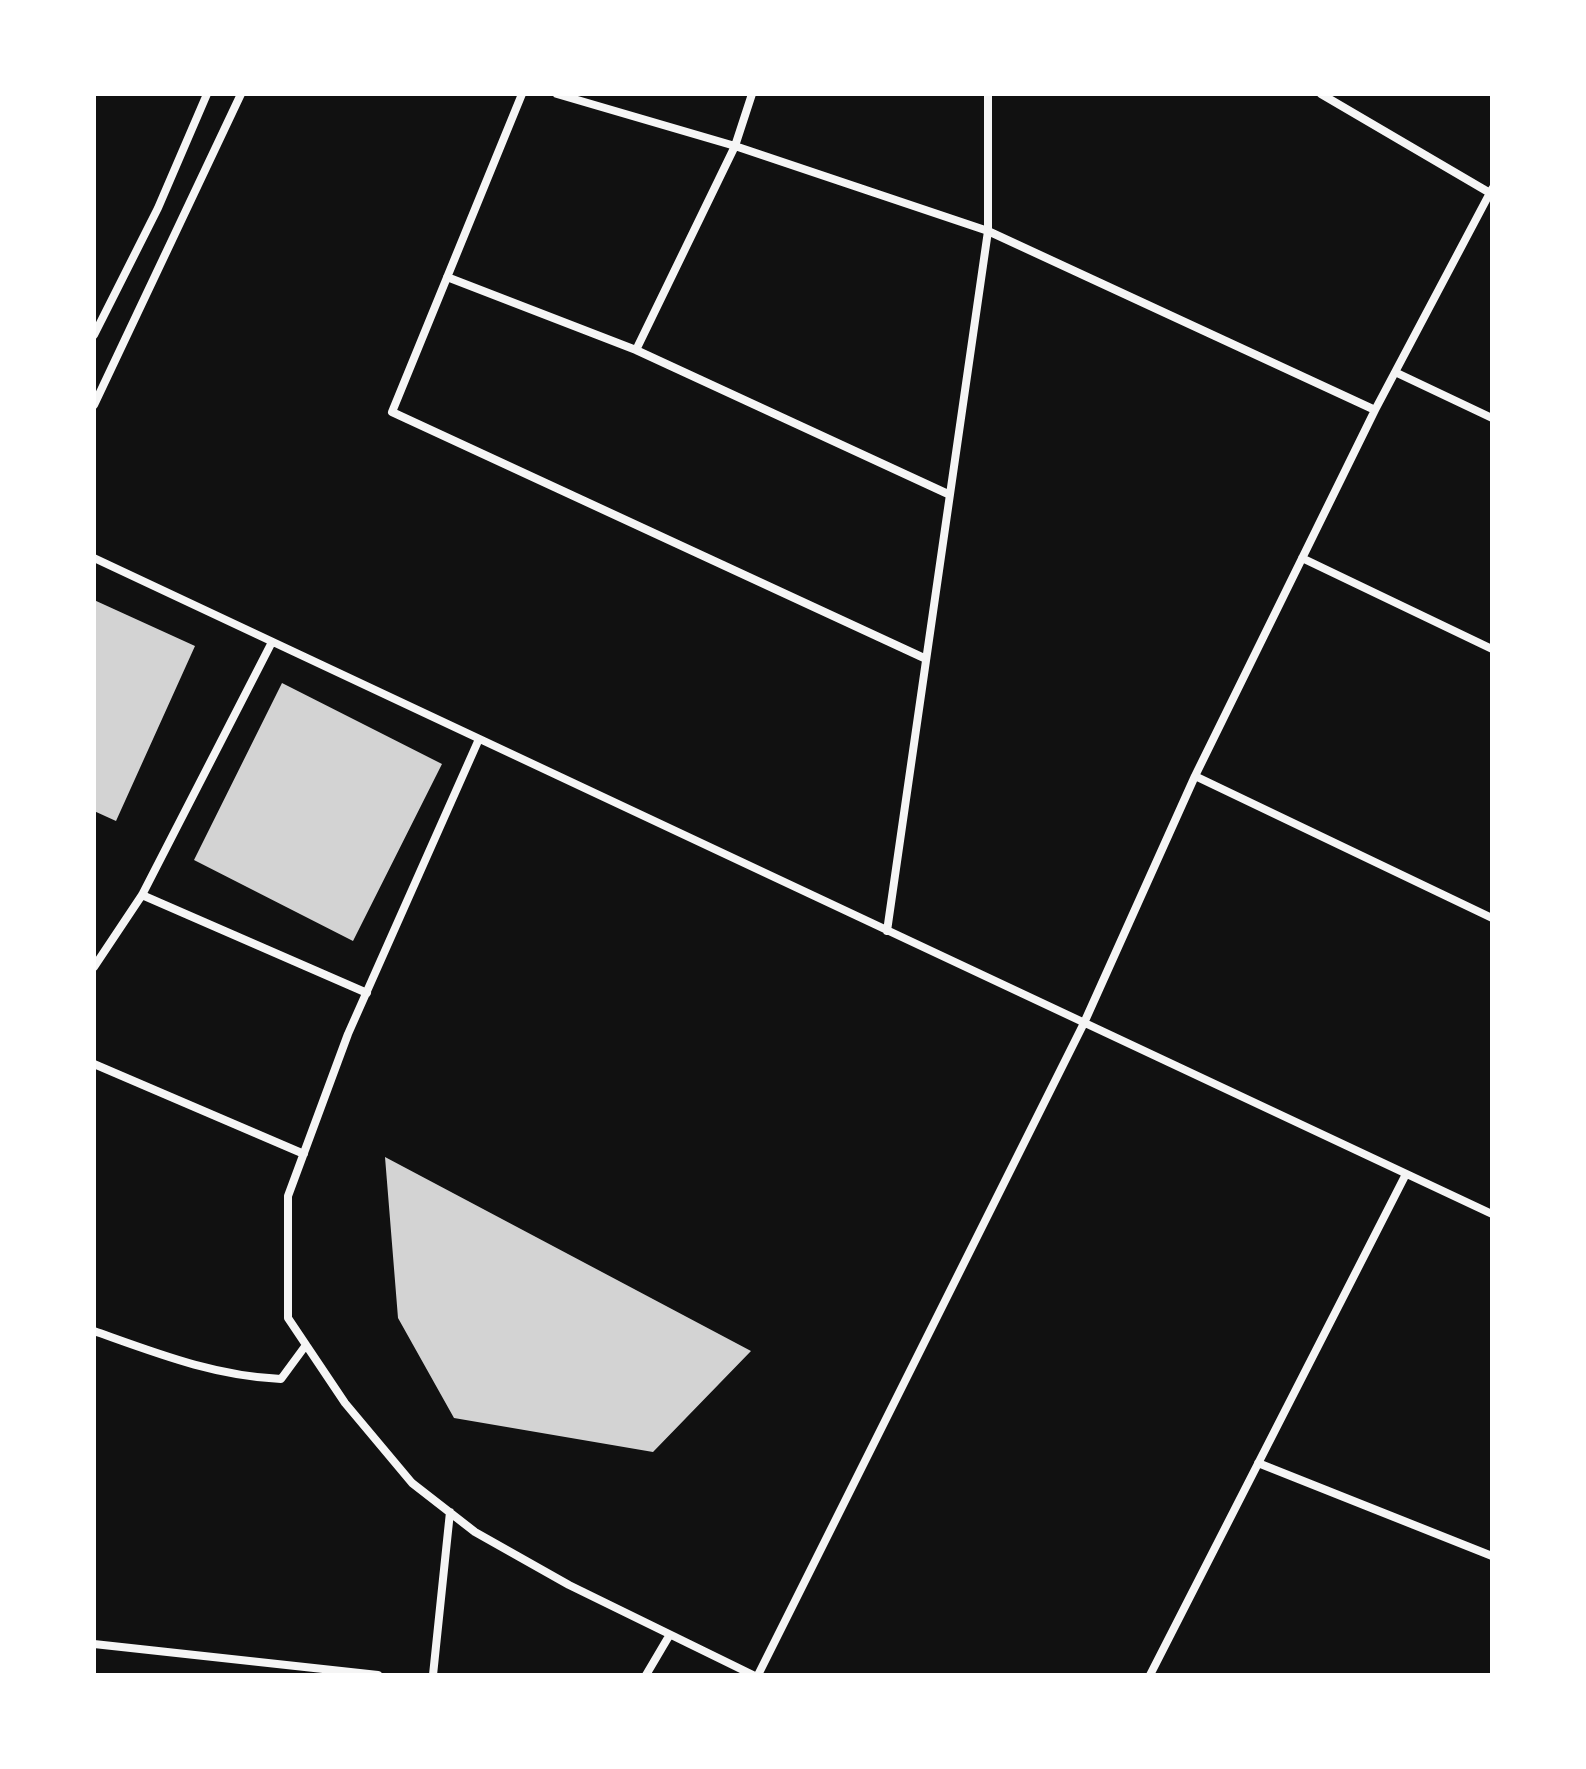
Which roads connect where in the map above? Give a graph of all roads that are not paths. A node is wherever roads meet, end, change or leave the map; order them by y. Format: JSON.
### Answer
{"nodes":[{"id":1,"x":207,"y":94,"type":"edge"},
{"id":2,"x":241,"y":94,"type":"edge"},
{"id":3,"x":522,"y":94,"type":"edge"},
{"id":4,"x":557,"y":94,"type":"edge"},
{"id":5,"x":752,"y":94,"type":"edge"},
{"id":6,"x":988,"y":94,"type":"edge"},
{"id":7,"x":1321,"y":94,"type":"edge"},
{"id":8,"x":735,"y":146,"type":"junction"},
{"id":9,"x":1491,"y":191,"type":"edge"},
{"id":10,"x":988,"y":231,"type":"junction"},
{"id":11,"x":447,"y":277,"type":"junction"},
{"id":12,"x":94,"y":335,"type":"edge"},
{"id":13,"x":636,"y":350,"type":"junction"},
{"id":14,"x":1397,"y":373,"type":"junction"},
{"id":15,"x":94,"y":405,"type":"edge"},
{"id":16,"x":1375,"y":410,"type":"junction"},
{"id":17,"x":1492,"y":418,"type":"edge"},
{"id":18,"x":948,"y":494,"type":"junction"},
{"id":19,"x":94,"y":558,"type":"edge"},
{"id":20,"x":1302,"y":558,"type":"junction"},
{"id":21,"x":272,"y":642,"type":"junction"},
{"id":22,"x":1492,"y":649,"type":"edge"},
{"id":23,"x":924,"y":658,"type":"junction"},
{"id":24,"x":479,"y":739,"type":"junction"},
{"id":25,"x":1195,"y":776,"type":"junction"},
{"id":26,"x":142,"y":895,"type":"junction"},
{"id":27,"x":1492,"y":918,"type":"edge"},
{"id":28,"x":887,"y":931,"type":"junction"},
{"id":29,"x":94,"y":967,"type":"edge"},
{"id":30,"x":367,"y":993,"type":"junction"},
{"id":31,"x":1084,"y":1023,"type":"junction"},
{"id":32,"x":94,"y":1064,"type":"edge"},
{"id":33,"x":304,"y":1154,"type":"junction"},
{"id":34,"x":1406,"y":1174,"type":"junction"},
{"id":35,"x":1492,"y":1214,"type":"edge"},
{"id":36,"x":94,"y":1331,"type":"edge"},
{"id":37,"x":306,"y":1345,"type":"junction"},
{"id":38,"x":1258,"y":1463,"type":"junction"},
{"id":39,"x":450,"y":1512,"type":"junction"},
{"id":40,"x":1492,"y":1556,"type":"edge"},
{"id":41,"x":669,"y":1636,"type":"junction"},
{"id":42,"x":94,"y":1644,"type":"edge"},
{"id":43,"x":378,"y":1675,"type":"edge"},
{"id":44,"x":433,"y":1675,"type":"edge"},
{"id":45,"x":646,"y":1675,"type":"edge"},
{"id":46,"x":755,"y":1675,"type":"edge"},
{"id":47,"x":1150,"y":1675,"type":"edge"}],
"edges":[{"from":1,"to":12,"type":"street"},
{"from":2,"to":15,"type":"street"},
{"from":3,"to":11,"type":"street"},
{"from":4,"to":8,"type":"street"},
{"from":5,"to":8,"type":"street"},
{"from":6,"to":10,"type":"street"},
{"from":7,"to":9,"type":"street"},
{"from":8,"to":10,"type":"street"},
{"from":8,"to":13,"type":"street"},
{"from":9,"to":14,"type":"street"},
{"from":10,"to":16,"type":"street"},
{"from":10,"to":18,"type":"street"},
{"from":11,"to":13,"type":"street"},
{"from":11,"to":23,"type":"street"},
{"from":13,"to":18,"type":"street"},
{"from":14,"to":16,"type":"street"},
{"from":14,"to":17,"type":"street"},
{"from":16,"to":20,"type":"street"},
{"from":18,"to":23,"type":"street"},
{"from":19,"to":21,"type":"street"},
{"from":20,"to":22,"type":"street"},
{"from":20,"to":25,"type":"street"},
{"from":21,"to":24,"type":"street"},
{"from":21,"to":26,"type":"street"},
{"from":23,"to":28,"type":"street"},
{"from":24,"to":28,"type":"street"},
{"from":24,"to":30,"type":"street"},
{"from":25,"to":27,"type":"street"},
{"from":25,"to":31,"type":"street"},
{"from":26,"to":29,"type":"street"},
{"from":26,"to":30,"type":"street"},
{"from":28,"to":31,"type":"street"},
{"from":30,"to":33,"type":"street"},
{"from":31,"to":34,"type":"street"},
{"from":31,"to":46,"type":"street"},
{"from":32,"to":33,"type":"street"},
{"from":33,"to":37,"type":"street"},
{"from":34,"to":35,"type":"street"},
{"from":34,"to":38,"type":"street"},
{"from":36,"to":37,"type":"street"},
{"from":37,"to":39,"type":"street"},
{"from":38,"to":40,"type":"street"},
{"from":38,"to":47,"type":"street"},
{"from":39,"to":41,"type":"street"},
{"from":39,"to":44,"type":"street"},
{"from":41,"to":45,"type":"street"},
{"from":41,"to":46,"type":"street"},
{"from":42,"to":43,"type":"street"}]}
